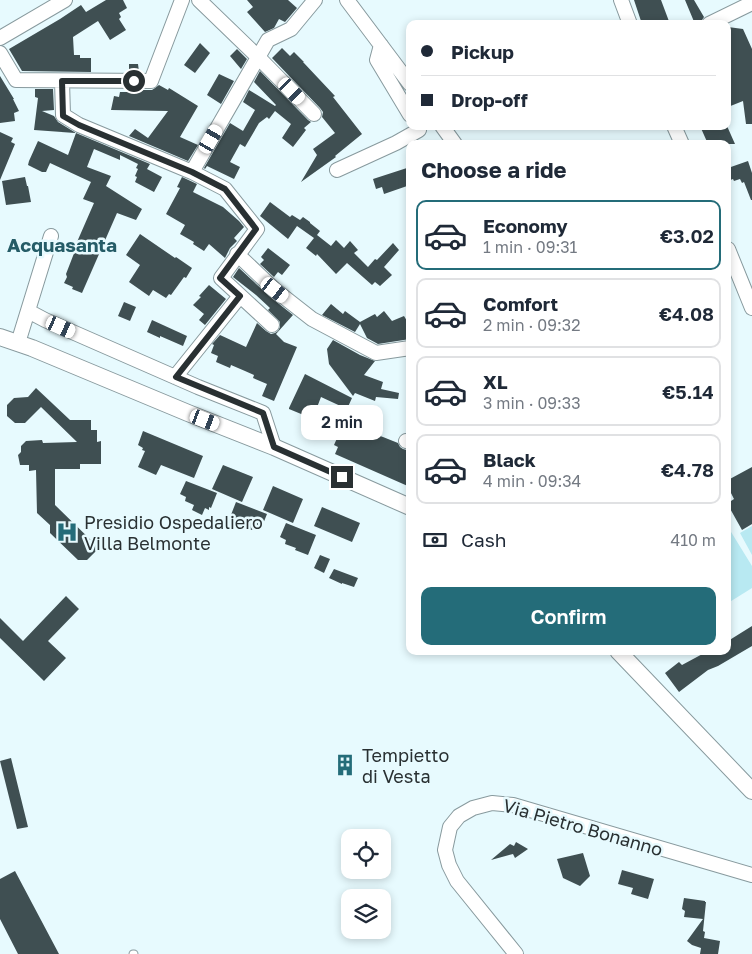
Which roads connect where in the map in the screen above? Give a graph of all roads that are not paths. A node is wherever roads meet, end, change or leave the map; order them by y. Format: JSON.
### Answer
{"nodes":[{"id":1,"x":65,"y":0,"type":"edge"},
{"id":2,"x":182,"y":0,"type":"edge"},
{"id":3,"x":199,"y":0,"type":"edge"},
{"id":4,"x":315,"y":0,"type":"edge"},
{"id":5,"x":347,"y":0,"type":"edge"},
{"id":6,"x":621,"y":0,"type":"edge"},
{"id":7,"x":752,"y":2,"type":"edge"},
{"id":8,"x":628,"y":20,"type":"edge"},
{"id":9,"x":717,"y":20,"type":"edge"},
{"id":10,"x":0,"y":38,"type":"edge"},
{"id":11,"x":381,"y":45,"type":"junction"},
{"id":12,"x":0,"y":53,"type":"edge"},
{"id":13,"x":258,"y":57,"type":"junction"},
{"id":14,"x":406,"y":79,"type":"edge"},
{"id":15,"x":62,"y":81,"type":"junction"},
{"id":16,"x":406,"y":108,"type":"edge"},
{"id":17,"x":314,"y":114,"type":"dead end"},
{"id":18,"x":419,"y":130,"type":"edge"},
{"id":19,"x":337,"y":170,"type":"dead end"},
{"id":20,"x":192,"y":172,"type":"junction"},
{"id":21,"x":51,"y":236,"type":"dead end"},
{"id":22,"x":237,"y":254,"type":"junction"},
{"id":23,"x":731,"y":256,"type":"edge"},
{"id":24,"x":240,"y":296,"type":"junction"},
{"id":25,"x":752,"y":308,"type":"edge"},
{"id":26,"x":28,"y":311,"type":"junction"},
{"id":27,"x":272,"y":325,"type":"dead end"},
{"id":28,"x":0,"y":337,"type":"edge"},
{"id":29,"x":18,"y":343,"type":"junction"},
{"id":30,"x":406,"y":349,"type":"edge"},
{"id":31,"x":176,"y":377,"type":"junction"},
{"id":32,"x":274,"y":447,"type":"junction"},
{"id":33,"x":406,"y":505,"type":"edge"},
{"id":34,"x":622,"y":655,"type":"edge"},
{"id":35,"x":752,"y":791,"type":"edge"},
{"id":36,"x":752,"y":875,"type":"edge"},
{"id":37,"x":516,"y":954,"type":"edge"}],
"edges":[{"from":1,"to":10,"type":"street"},
{"from":2,"to":15,"type":"street"},
{"from":3,"to":13,"type":"street"},
{"from":4,"to":13,"type":"street"},
{"from":5,"to":11,"type":"street"},
{"from":6,"to":8,"type":"street"},
{"from":7,"to":9,"type":"street"},
{"from":11,"to":14,"type":"street"},
{"from":11,"to":16,"type":"street"},
{"from":12,"to":15,"type":"street"},
{"from":13,"to":17,"type":"street"},
{"from":13,"to":20,"type":"street"},
{"from":15,"to":20,"type":"street"},
{"from":18,"to":19,"type":"street"},
{"from":20,"to":22,"type":"street"},
{"from":21,"to":26,"type":"street"},
{"from":22,"to":24,"type":"street"},
{"from":22,"to":30,"type":"street"},
{"from":23,"to":25,"type":"street"},
{"from":24,"to":27,"type":"street"},
{"from":24,"to":31,"type":"street"},
{"from":26,"to":29,"type":"street"},
{"from":26,"to":31,"type":"street"},
{"from":28,"to":29,"type":"street"},
{"from":29,"to":32,"type":"street"},
{"from":31,"to":32,"type":"street"},
{"from":32,"to":33,"type":"street"},
{"from":34,"to":35,"type":"street"},
{"from":36,"to":37,"type":"street","name":"Via Pietro Bonanno"}]}
